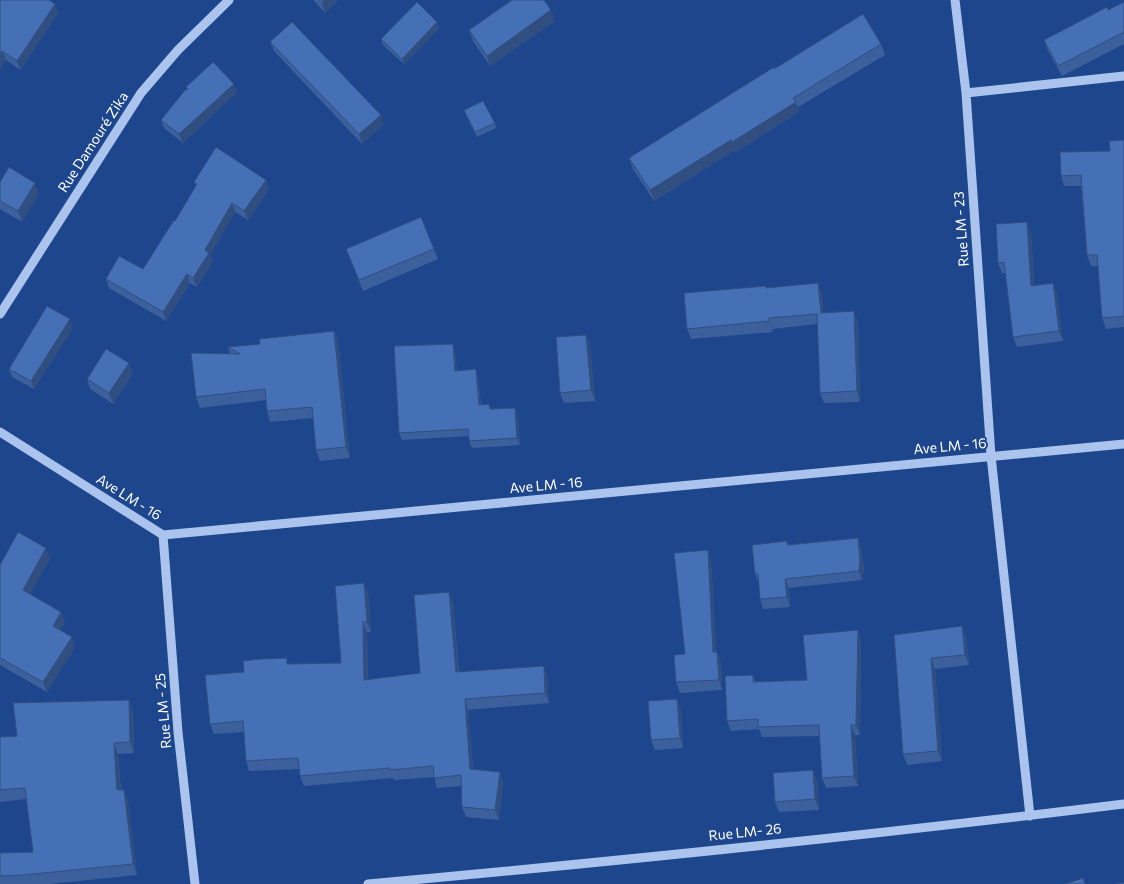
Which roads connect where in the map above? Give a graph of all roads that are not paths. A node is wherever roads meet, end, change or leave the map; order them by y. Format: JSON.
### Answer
{"nodes":[{"id":1,"x":229,"y":0,"type":"edge"},
{"id":2,"x":955,"y":0,"type":"edge"},
{"id":3,"x":1124,"y":76,"type":"edge"},
{"id":4,"x":966,"y":93,"type":"junction"},
{"id":5,"x":0,"y":314,"type":"edge"},
{"id":6,"x":0,"y":432,"type":"edge"},
{"id":7,"x":1124,"y":444,"type":"edge"},
{"id":8,"x":991,"y":456,"type":"junction"},
{"id":9,"x":163,"y":535,"type":"junction"},
{"id":10,"x":1124,"y":804,"type":"edge"},
{"id":11,"x":1030,"y":816,"type":"junction"},
{"id":12,"x":194,"y":884,"type":"edge"},
{"id":13,"x":368,"y":884,"type":"edge"}],
"edges":[{"from":1,"to":5,"type":"street","name":"Rue Damouré Zika"},
{"from":2,"to":4,"type":"street","name":"Rue LM - 23"},
{"from":3,"to":4,"type":"street"},
{"from":4,"to":8,"type":"street","name":"Rue LM - 23"},
{"from":6,"to":9,"type":"street","name":"Ave LM - 16"},
{"from":7,"to":8,"type":"street","name":"Ave LM - 16"},
{"from":8,"to":9,"type":"street","name":"Ave LM - 16"},
{"from":8,"to":11,"type":"street","name":"Rue LM - 23"},
{"from":9,"to":12,"type":"street","name":"Rue LM - 25"},
{"from":10,"to":11,"type":"street","name":"Rue LM- 26"},
{"from":11,"to":13,"type":"street","name":"Rue LM- 26"}]}
